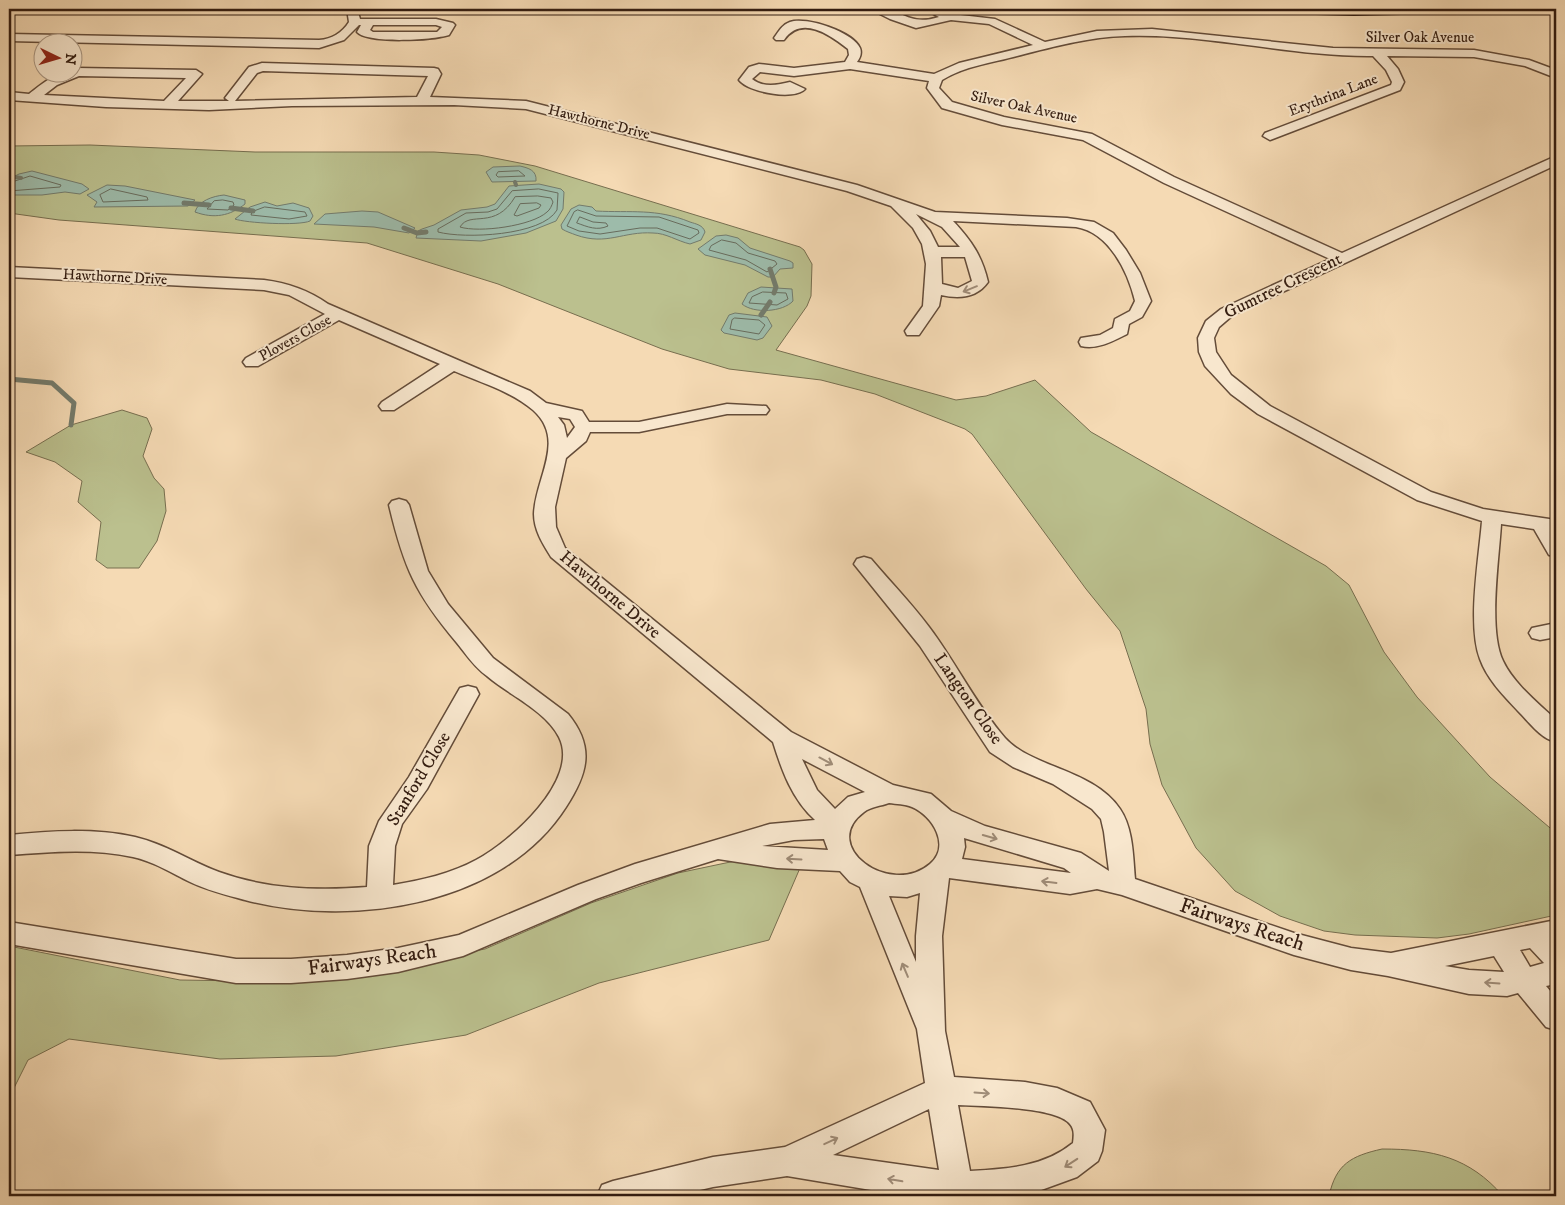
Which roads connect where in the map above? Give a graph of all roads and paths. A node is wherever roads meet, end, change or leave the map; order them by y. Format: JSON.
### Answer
{"nodes":[{"id":1,"x":352,"y":9,"type":"edge"},
{"id":2,"x":882,"y":9,"type":"edge"},
{"id":3,"x":929,"y":9,"type":"edge"},
{"id":4,"x":1002,"y":9,"type":"edge"},
{"id":5,"x":1278,"y":9,"type":"edge"},
{"id":6,"x":1447,"y":9,"type":"edge"},
{"id":7,"x":950,"y":17,"type":"junction"},
{"id":8,"x":991,"y":21,"type":"junction"},
{"id":9,"x":355,"y":22,"type":"junction"},
{"id":10,"x":369,"y":22,"type":"junction"},
{"id":11,"x":9,"y":38,"type":"edge"},
{"id":12,"x":780,"y":38,"type":"dead end"},
{"id":13,"x":9,"y":45,"type":"edge"},
{"id":14,"x":32,"y":45,"type":"edge"},
{"id":15,"x":1044,"y":46,"type":"junction"},
{"id":16,"x":1377,"y":53,"type":"junction"},
{"id":17,"x":850,"y":65,"type":"junction"},
{"id":18,"x":1550,"y":67,"type":"edge"},
{"id":19,"x":1556,"y":74,"type":"edge"},
{"id":20,"x":936,"y":78,"type":"junction"},
{"id":21,"x":39,"y":82,"type":"edge"},
{"id":22,"x":782,"y":90,"type":"dead end"},
{"id":23,"x":9,"y":96,"type":"edge"},
{"id":24,"x":33,"y":97,"type":"junction"},
{"id":25,"x":237,"y":100,"type":"junction"},
{"id":26,"x":422,"y":101,"type":"junction"},
{"id":27,"x":169,"y":103,"type":"junction"},
{"id":28,"x":1270,"y":136,"type":"dead end"},
{"id":29,"x":1556,"y":160,"type":"edge"},
{"id":30,"x":897,"y":204,"type":"junction"},
{"id":31,"x":932,"y":216,"type":"junction"},
{"id":32,"x":932,"y":252,"type":"junction"},
{"id":33,"x":970,"y":252,"type":"junction"},
{"id":34,"x":1341,"y":258,"type":"junction"},
{"id":35,"x":9,"y":272,"type":"edge"},
{"id":36,"x":934,"y":286,"type":"junction"},
{"id":37,"x":258,"y":289,"type":"junction"},
{"id":38,"x":300,"y":292,"type":"junction"},
{"id":39,"x":285,"y":302,"type":"junction"},
{"id":40,"x":330,"y":311,"type":"junction"},
{"id":41,"x":913,"y":331,"type":"dead end"},
{"id":42,"x":1087,"y":342,"type":"dead end"},
{"id":43,"x":252,"y":362,"type":"dead end"},
{"id":44,"x":452,"y":364,"type":"junction"},
{"id":45,"x":388,"y":406,"type":"dead end"},
{"id":46,"x":544,"y":408,"type":"junction"},
{"id":47,"x":760,"y":410,"type":"dead end"},
{"id":48,"x":584,"y":427,"type":"junction"},
{"id":49,"x":558,"y":455,"type":"junction"},
{"id":50,"x":399,"y":505,"type":"dead end"},
{"id":51,"x":1492,"y":517,"type":"junction"},
{"id":52,"x":1549,"y":525,"type":"edge"},
{"id":53,"x":1556,"y":550,"type":"edge"},
{"id":54,"x":864,"y":564,"type":"dead end"},
{"id":55,"x":468,"y":694,"type":"dead end"},
{"id":56,"x":1556,"y":734,"type":"edge"},
{"id":57,"x":782,"y":738,"type":"junction"},
{"id":58,"x":889,"y":794,"type":"junction"},
{"id":59,"x":945,"y":818,"type":"junction"},
{"id":60,"x":837,"y":827,"type":"junction"},
{"id":61,"x":9,"y":845,"type":"edge"},
{"id":62,"x":720,"y":850,"type":"junction"},
{"id":63,"x":843,"y":861,"type":"junction"},
{"id":64,"x":940,"y":871,"type":"junction"},
{"id":65,"x":1097,"y":879,"type":"junction"},
{"id":66,"x":871,"y":882,"type":"junction"},
{"id":67,"x":1123,"y":885,"type":"junction"},
{"id":68,"x":379,"y":897,"type":"junction"},
{"id":69,"x":9,"y":933,"type":"edge"},
{"id":70,"x":1546,"y":933,"type":"edge"},
{"id":71,"x":1500,"y":943,"type":"junction"},
{"id":72,"x":1556,"y":958,"type":"edge"},
{"id":73,"x":1388,"y":964,"type":"junction"},
{"id":74,"x":1556,"y":972,"type":"edge"},
{"id":75,"x":1524,"y":980,"type":"junction"},
{"id":76,"x":1556,"y":1018,"type":"edge"},
{"id":77,"x":931,"y":1032,"type":"junction"},
{"id":78,"x":940,"y":1090,"type":"junction"},
{"id":79,"x":787,"y":1161,"type":"junction"},
{"id":80,"x":958,"y":1192,"type":"edge"},
{"id":81,"x":613,"y":1196,"type":"edge"}],
"edges":[{"from":1,"to":9,"type":"street"},
{"from":2,"to":7,"type":"street"},
{"from":3,"to":7,"type":"street"},
{"from":4,"to":8,"type":"street"},
{"from":5,"to":6,"type":"street"},
{"from":7,"to":8,"type":"street"},
{"from":8,"to":15,"type":"street"},
{"from":9,"to":10,"type":"street"},
{"from":9,"to":11,"type":"street"},
{"from":10,"to":10,"type":"street"},
{"from":12,"to":17,"type":"street"},
{"from":13,"to":14,"type":"street"},
{"from":15,"to":16,"type":"street","name":"Silver Oak Avenue"},
{"from":15,"to":20,"type":"street","name":"Silver Oak Avenue"},
{"from":16,"to":18,"type":"street","name":"Silver Oak Avenue"},
{"from":16,"to":28,"type":"street","name":"Erythrina Lane"},
{"from":17,"to":20,"type":"street"},
{"from":17,"to":22,"type":"street"},
{"from":18,"to":19,"type":"street","name":"Silver Oak Avenue"},
{"from":20,"to":34,"type":"street","name":"Silver Oak Avenue"},
{"from":21,"to":23,"type":"street"},
{"from":23,"to":24,"type":"street","name":"Hawthorne Drive"},
{"from":24,"to":27,"type":"street","name":"Hawthorne Drive"},
{"from":24,"to":27,"type":"street"},
{"from":25,"to":26,"type":"street","name":"Hawthorne Drive"},
{"from":25,"to":26,"type":"street"},
{"from":25,"to":27,"type":"street","name":"Hawthorne Drive"},
{"from":26,"to":30,"type":"street","name":"Hawthorne Drive"},
{"from":29,"to":34,"type":"street","name":"Gumtree Crescent"},
{"from":30,"to":31,"type":"street","name":"Hawthorne Drive"},
{"from":30,"to":32,"type":"street","name":"Hawthorne Drive"},
{"from":31,"to":33,"type":"street","name":"Hawthorne Drive"},
{"from":31,"to":42,"type":"street"},
{"from":32,"to":33,"type":"street"},
{"from":32,"to":36,"type":"street","name":"Hawthorne Drive"},
{"from":33,"to":36,"type":"street","name":"Hawthorne Drive","one_way":true},
{"from":34,"to":51,"type":"street","name":"Gumtree Crescent"},
{"from":35,"to":37,"type":"street","name":"Hawthorne Drive"},
{"from":36,"to":41,"type":"street","name":"Hawthorne Drive"},
{"from":37,"to":38,"type":"street","name":"Hawthorne Drive"},
{"from":37,"to":39,"type":"street","name":"Hawthorne Drive"},
{"from":38,"to":39,"type":"street"},
{"from":38,"to":40,"type":"street","name":"Hawthorne Drive"},
{"from":39,"to":40,"type":"street","name":"Hawthorne Drive"},
{"from":40,"to":43,"type":"street","name":"Plovers Close"},
{"from":40,"to":44,"type":"street","name":"Hawthorne Drive"},
{"from":44,"to":45,"type":"street"},
{"from":44,"to":46,"type":"street","name":"Hawthorne Drive"},
{"from":46,"to":48,"type":"street"},
{"from":46,"to":49,"type":"street","name":"Hawthorne Drive"},
{"from":47,"to":48,"type":"street"},
{"from":48,"to":49,"type":"street"},
{"from":49,"to":57,"type":"street","name":"Hawthorne Drive"},
{"from":50,"to":68,"type":"street"},
{"from":51,"to":52,"type":"street","name":"Gumtree Crescent"},
{"from":51,"to":56,"type":"street"},
{"from":52,"to":53,"type":"street"},
{"from":54,"to":67,"type":"street","name":"Langton Close"},
{"from":55,"to":68,"type":"street","name":"Stanford Close"},
{"from":57,"to":58,"type":"street","name":"Hawthorne Drive","one_way":true},
{"from":57,"to":60,"type":"street","name":"Hawthorne Drive"},
{"from":58,"to":59,"type":"street"},
{"from":58,"to":60,"type":"street"},
{"from":59,"to":64,"type":"street"},
{"from":59,"to":65,"type":"street","name":"Fairways Reach","one_way":true},
{"from":60,"to":62,"type":"street","name":"Fairways Reach"},
{"from":60,"to":63,"type":"street"},
{"from":61,"to":68,"type":"street"},
{"from":63,"to":62,"type":"street","name":"Fairways Reach","one_way":true},
{"from":62,"to":69,"type":"street","name":"Fairways Reach"},
{"from":63,"to":66,"type":"street"},
{"from":65,"to":64,"type":"street","name":"Fairways Reach","one_way":true},
{"from":64,"to":66,"type":"street"},
{"from":64,"to":77,"type":"street"},
{"from":65,"to":67,"type":"street","name":"Fairways Reach"},
{"from":77,"to":66,"type":"street","one_way":true},
{"from":67,"to":73,"type":"street","name":"Fairways Reach"},
{"from":70,"to":71,"type":"street","name":"Fairways Reach"},
{"from":70,"to":72,"type":"street"},
{"from":71,"to":73,"type":"street","name":"Fairways Reach"},
{"from":71,"to":75,"type":"street"},
{"from":75,"to":73,"type":"street","name":"Fairways Reach","one_way":true},
{"from":74,"to":75,"type":"street","name":"Fairways Reach"},
{"from":75,"to":76,"type":"street"},
{"from":77,"to":78,"type":"street"},
{"from":79,"to":78,"type":"street","one_way":true},
{"from":78,"to":80,"type":"street"},
{"from":78,"to":80,"type":"street","one_way":true},
{"from":80,"to":79,"type":"street","one_way":true},
{"from":79,"to":81,"type":"street"}]}
